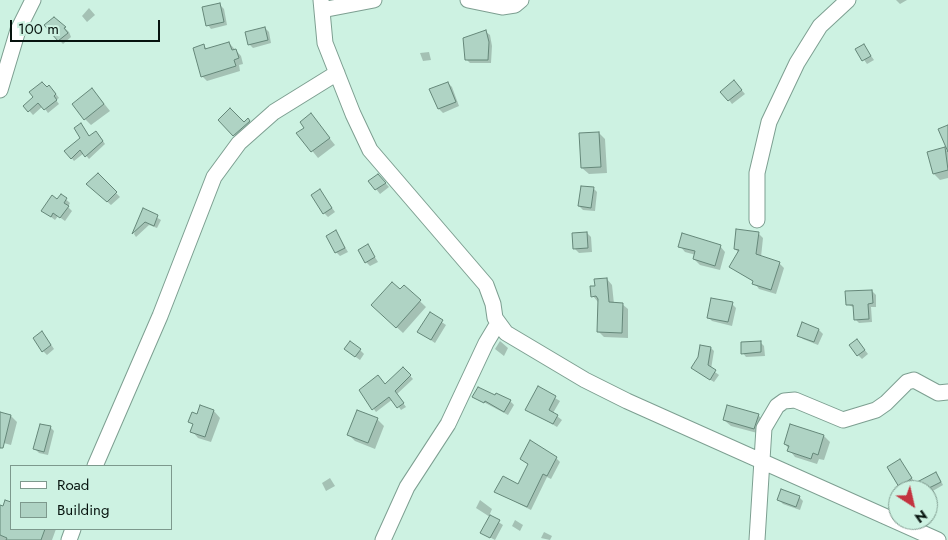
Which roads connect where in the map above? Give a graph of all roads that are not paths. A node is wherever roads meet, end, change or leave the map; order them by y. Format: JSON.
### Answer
{"nodes":[{"id":1,"x":34,"y":0,"type":"edge"},
{"id":2,"x":374,"y":0,"type":"edge"},
{"id":3,"x":468,"y":0,"type":"edge"},
{"id":4,"x":521,"y":0,"type":"edge"},
{"id":5,"x":848,"y":0,"type":"edge"},
{"id":6,"x":321,"y":5,"type":"edge"},
{"id":7,"x":337,"y":72,"type":"junction"},
{"id":8,"x":0,"y":90,"type":"edge"},
{"id":9,"x":757,"y":220,"type":"dead end"},
{"id":10,"x":498,"y":323,"type":"junction"},
{"id":11,"x":948,"y":392,"type":"edge"},
{"id":12,"x":762,"y":461,"type":"junction"},
{"id":13,"x":95,"y":465,"type":"edge"},
{"id":14,"x":383,"y":540,"type":"edge"},
{"id":15,"x":757,"y":540,"type":"edge"},
{"id":16,"x":938,"y":540,"type":"edge"}],
"edges":[{"from":1,"to":8,"type":"street"},
{"from":2,"to":6,"type":"street"},
{"from":3,"to":4,"type":"street"},
{"from":5,"to":9,"type":"street"},
{"from":6,"to":7,"type":"street"},
{"from":7,"to":10,"type":"street"},
{"from":7,"to":13,"type":"street"},
{"from":10,"to":12,"type":"street"},
{"from":10,"to":14,"type":"street"},
{"from":11,"to":12,"type":"street"},
{"from":12,"to":15,"type":"street"},
{"from":12,"to":16,"type":"street"}]}
